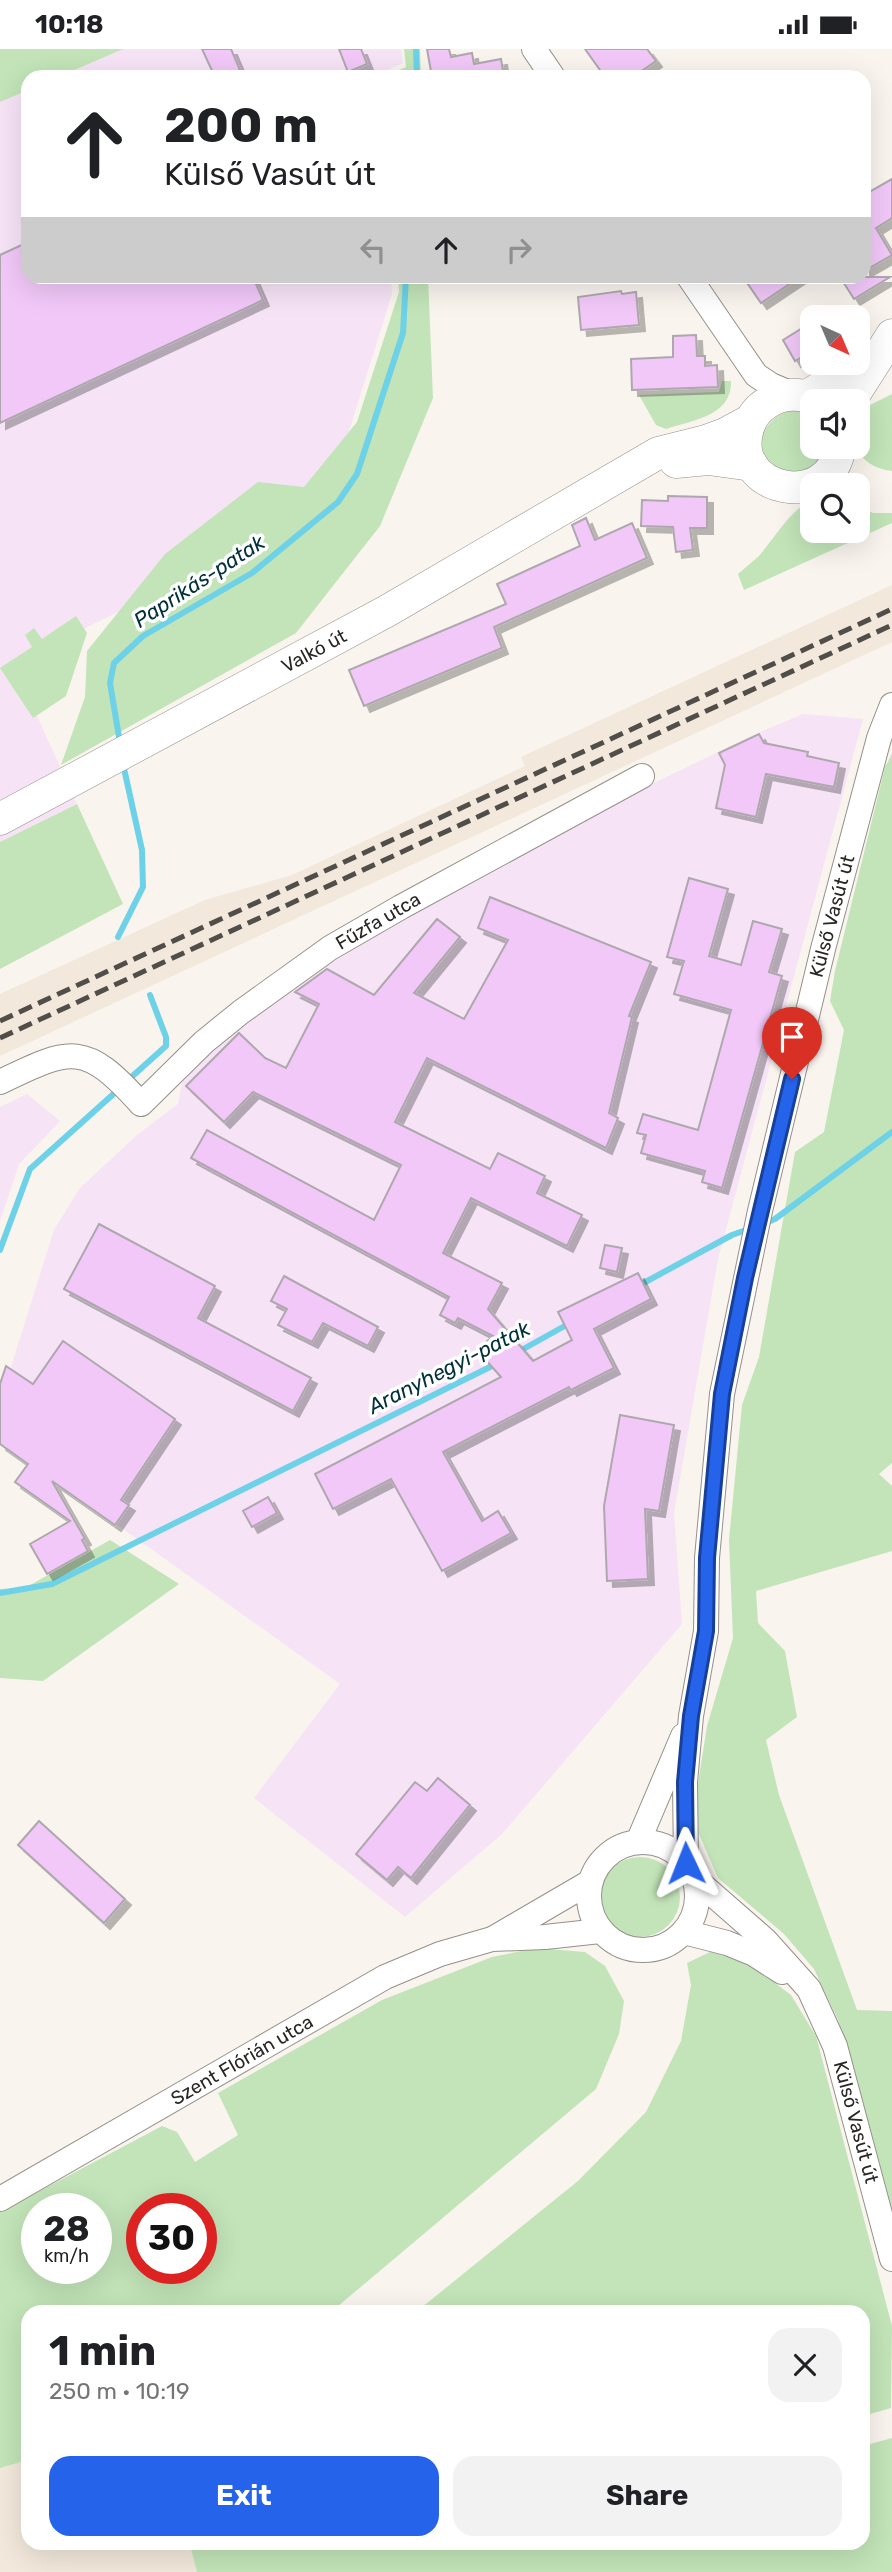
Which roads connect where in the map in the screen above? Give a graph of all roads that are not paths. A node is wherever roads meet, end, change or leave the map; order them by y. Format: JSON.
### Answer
{"nodes":[{"id":1,"x":534,"y":49,"type":"edge"},
{"id":2,"x":548,"y":70,"type":"edge"},
{"id":3,"x":694,"y":284,"type":"edge"},
{"id":4,"x":892,"y":333,"type":"edge"},
{"id":5,"x":870,"y":351,"type":"edge"},
{"id":6,"x":751,"y":369,"type":"junction"},
{"id":7,"x":842,"y":375,"type":"edge"},
{"id":8,"x":818,"y":389,"type":"edge"},
{"id":9,"x":857,"y":389,"type":"edge"},
{"id":10,"x":800,"y":395,"type":"edge"},
{"id":11,"x":800,"y":397,"type":"edge"},
{"id":12,"x":753,"y":416,"type":"junction"},
{"id":13,"x":836,"y":459,"type":"edge"},
{"id":14,"x":752,"y":465,"type":"junction"},
{"id":15,"x":623,"y":473,"type":"junction"},
{"id":16,"x":892,"y":705,"type":"edge"},
{"id":17,"x":642,"y":776,"type":"dead end"},
{"id":18,"x":0,"y":819,"type":"edge"},
{"id":19,"x":0,"y":1082,"type":"edge"},
{"id":20,"x":691,"y":1716,"type":"junction"},
{"id":21,"x":638,"y":1842,"type":"junction"},
{"id":22,"x":690,"y":1870,"type":"junction"},
{"id":23,"x":590,"y":1882,"type":"junction"},
{"id":24,"x":600,"y":1931,"type":"junction"},
{"id":25,"x":684,"y":1932,"type":"junction"},
{"id":26,"x":492,"y":1939,"type":"junction"},
{"id":27,"x":809,"y":1989,"type":"junction"},
{"id":28,"x":0,"y":2199,"type":"edge"},
{"id":29,"x":892,"y":2259,"type":"edge"}],
"edges":[{"from":1,"to":2,"type":"street"},
{"from":3,"to":6,"type":"street"},
{"from":4,"to":5,"type":"street","name":"Valkó út"},
{"from":4,"to":9,"type":"street"},
{"from":6,"to":10,"type":"street"},
{"from":6,"to":12,"type":"street"},
{"from":7,"to":8,"type":"street","name":"Valkó út"},
{"from":11,"to":12,"type":"street","name":"Valkó út"},
{"from":12,"to":14,"type":"street"},
{"from":12,"to":15,"type":"street","name":"Valkó út"},
{"from":13,"to":14,"type":"street"},
{"from":14,"to":15,"type":"street"},
{"from":15,"to":18,"type":"street","name":"Valkó út"},
{"from":16,"to":20,"type":"street","name":"Külső Vasút út"},
{"from":17,"to":19,"type":"street","name":"Fűzfa utca"},
{"from":20,"to":21,"type":"street"},
{"from":20,"to":22,"type":"street"},
{"from":21,"to":22,"type":"street"},
{"from":21,"to":23,"type":"street"},
{"from":22,"to":25,"type":"street"},
{"from":22,"to":27,"type":"street","name":"Külső Vasút út"},
{"from":23,"to":24,"type":"street"},
{"from":23,"to":26,"type":"street","name":"Szent Flórián utca"},
{"from":24,"to":25,"type":"street"},
{"from":24,"to":26,"type":"street","name":"Szent Flórián utca"},
{"from":25,"to":27,"type":"street"},
{"from":26,"to":28,"type":"street","name":"Szent Flórián utca"},
{"from":27,"to":29,"type":"street","name":"Külső Vasút út"}]}
